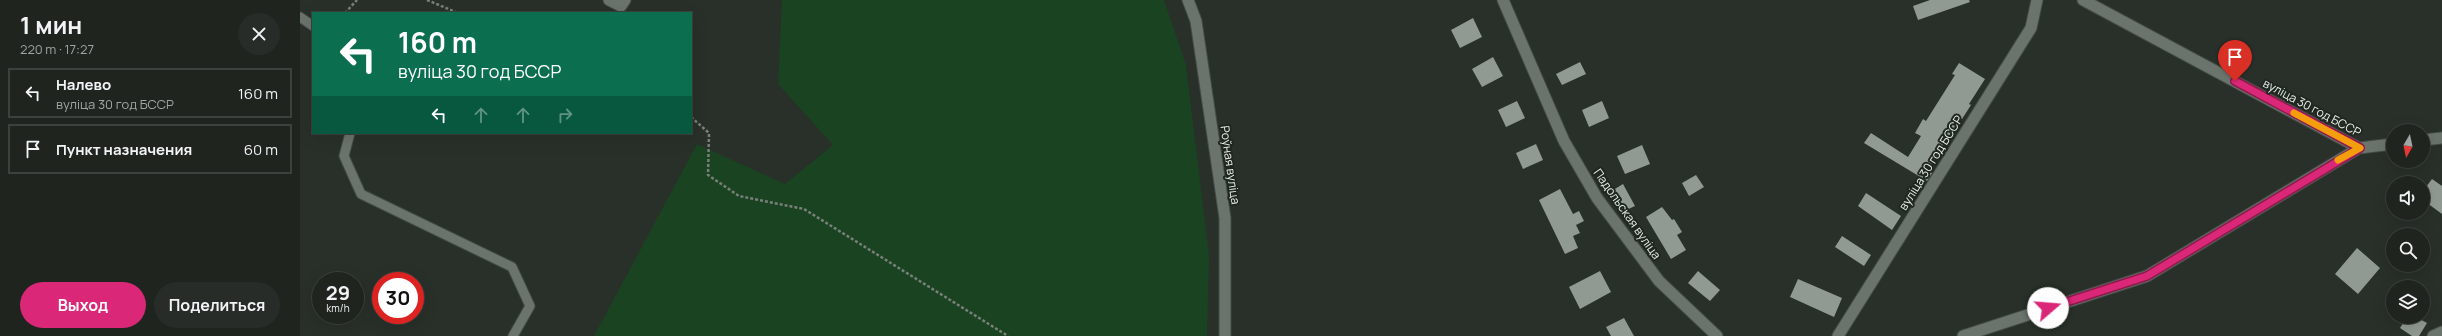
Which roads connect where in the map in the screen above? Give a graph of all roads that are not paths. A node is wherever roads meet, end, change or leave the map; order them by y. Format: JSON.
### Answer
{"nodes":[{"id":1,"x":609,"y":0,"type":"edge"},
{"id":2,"x":1188,"y":0,"type":"edge"},
{"id":3,"x":1503,"y":0,"type":"edge"},
{"id":4,"x":2037,"y":0,"type":"edge"},
{"id":5,"x":2083,"y":0,"type":"edge"},
{"id":6,"x":623,"y":3,"type":"edge"},
{"id":7,"x":300,"y":17,"type":"edge"},
{"id":8,"x":312,"y":25,"type":"edge"},
{"id":9,"x":350,"y":134,"type":"edge"},
{"id":10,"x":2442,"y":138,"type":"edge"},
{"id":11,"x":2430,"y":139,"type":"edge"},
{"id":12,"x":2386,"y":145,"type":"edge"},
{"id":13,"x":2360,"y":148,"type":"junction"},
{"id":14,"x":2442,"y":332,"type":"edge"},
{"id":15,"x":512,"y":336,"type":"edge"},
{"id":16,"x":1225,"y":336,"type":"edge"},
{"id":17,"x":1717,"y":336,"type":"edge"},
{"id":18,"x":1838,"y":336,"type":"edge"},
{"id":19,"x":1963,"y":336,"type":"edge"},
{"id":20,"x":2433,"y":336,"type":"edge"}],
"edges":[{"from":1,"to":6,"type":"street"},
{"from":2,"to":16,"type":"street","name":"Роўная вуліца"},
{"from":3,"to":17,"type":"street","name":"Падольская вуліца"},
{"from":4,"to":18,"type":"street","name":"вуліца 30 год БССР"},
{"from":5,"to":13,"type":"street","name":"вуліца 30 год БССР"},
{"from":7,"to":8,"type":"lane"},
{"from":9,"to":15,"type":"lane"},
{"from":10,"to":11,"type":"street"},
{"from":12,"to":13,"type":"street"},
{"from":13,"to":19,"type":"street"},
{"from":14,"to":20,"type":"street"}]}
